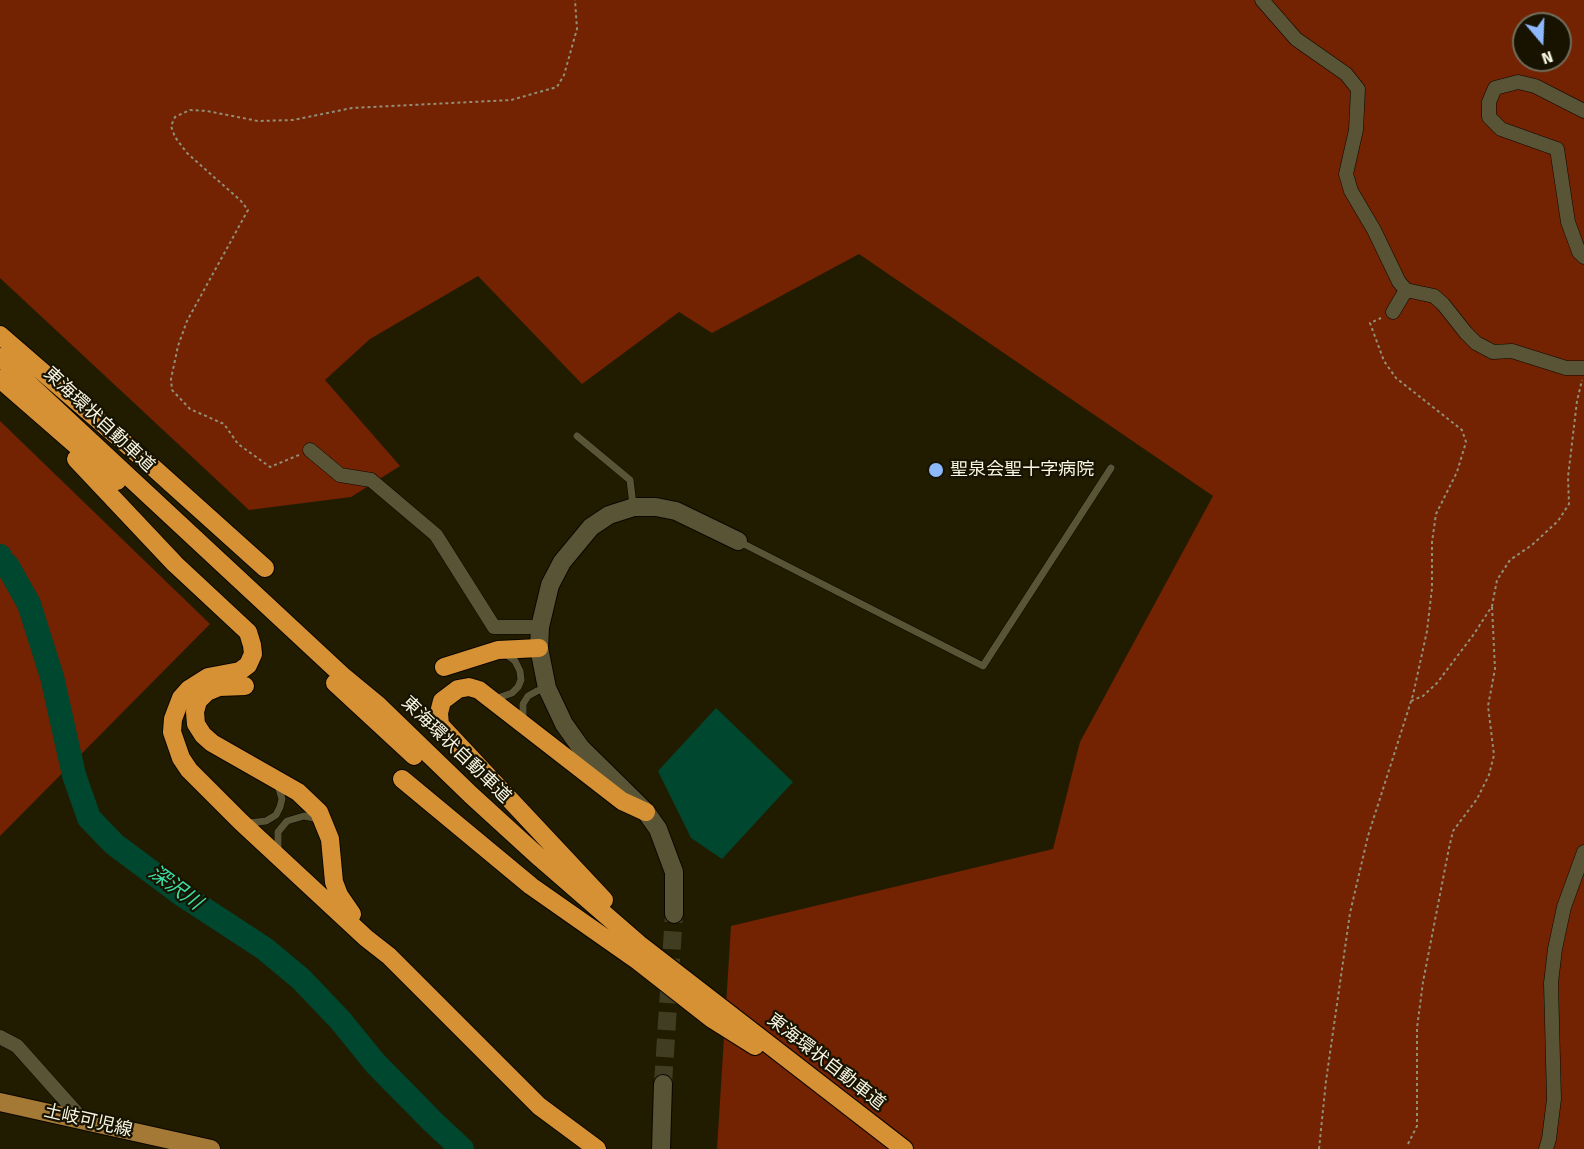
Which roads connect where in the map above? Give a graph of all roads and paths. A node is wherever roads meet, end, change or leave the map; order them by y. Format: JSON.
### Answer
{"nodes":[{"id":1,"x":576,"y":0,"type":"edge"},
{"id":2,"x":1262,"y":0,"type":"edge"},
{"id":3,"x":1584,"y":111,"type":"edge"},
{"id":4,"x":1584,"y":257,"type":"edge"},
{"id":5,"x":1406,"y":290,"type":"junction"},
{"id":6,"x":1393,"y":312,"type":"joint"},
{"id":7,"x":0,"y":335,"type":"edge"},
{"id":8,"x":0,"y":357,"type":"edge"},
{"id":9,"x":1584,"y":370,"type":"edge"},
{"id":10,"x":0,"y":379,"type":"edge"},
{"id":11,"x":577,"y":436,"type":"dead end"},
{"id":12,"x":310,"y":450,"type":"joint"},
{"id":13,"x":1111,"y":468,"type":"dead end"},
{"id":14,"x":634,"y":507,"type":"junction"},
{"id":15,"x":738,"y":541,"type":"joint"},
{"id":16,"x":265,"y":568,"type":"dead end"},
{"id":17,"x":1492,"y":606,"type":"junction"},
{"id":18,"x":540,"y":627,"type":"junction"},
{"id":19,"x":539,"y":648,"type":"junction"},
{"id":20,"x":498,"y":650,"type":"junction"},
{"id":21,"x":444,"y":667,"type":"dead end"},
{"id":22,"x":245,"y":686,"type":"dead end"},
{"id":23,"x":547,"y":688,"type":"junction"},
{"id":24,"x":493,"y":700,"type":"junction"},
{"id":25,"x":1411,"y":701,"type":"junction"},
{"id":26,"x":523,"y":723,"type":"junction"},
{"id":27,"x":274,"y":777,"type":"junction"},
{"id":28,"x":402,"y":779,"type":"dead end"},
{"id":29,"x":646,"y":812,"type":"junction"},
{"id":30,"x":241,"y":822,"type":"junction"},
{"id":31,"x":326,"y":827,"type":"junction"},
{"id":32,"x":1584,"y":852,"type":"edge"},
{"id":33,"x":279,"y":855,"type":"junction"},
{"id":34,"x":674,"y":914,"type":"tunnel mouth"},
{"id":35,"x":389,"y":956,"type":"junction"},
{"id":36,"x":0,"y":1037,"type":"edge"},
{"id":37,"x":759,"y":1048,"type":"junction"},
{"id":38,"x":780,"y":1051,"type":"junction"},
{"id":39,"x":663,"y":1084,"type":"tunnel mouth"},
{"id":40,"x":0,"y":1102,"type":"edge"},
{"id":41,"x":82,"y":1119,"type":"junction"},
{"id":42,"x":1408,"y":1144,"type":"dead end"},
{"id":43,"x":211,"y":1149,"type":"edge"},
{"id":44,"x":597,"y":1149,"type":"edge"},
{"id":45,"x":661,"y":1149,"type":"edge"},
{"id":46,"x":889,"y":1149,"type":"edge"},
{"id":47,"x":904,"y":1149,"type":"edge"},
{"id":48,"x":1319,"y":1149,"type":"edge"},
{"id":49,"x":1546,"y":1149,"type":"edge"}],
"edges":[{"from":1,"to":12,"type":"path"},
{"from":2,"to":5,"type":"street"},
{"from":3,"to":4,"type":"street"},
{"from":5,"to":6,"type":"street"},
{"from":5,"to":9,"type":"street"},
{"from":6,"to":25,"type":"path"},
{"from":7,"to":16,"type":"highway"},
{"from":8,"to":38,"type":"highway","name":"東海環状自動車道"},
{"from":9,"to":17,"type":"path"},
{"from":10,"to":30,"type":"highway"},
{"from":10,"to":37,"type":"highway","name":"東海環状自動車道"},
{"from":11,"to":14,"type":"lane"},
{"from":12,"to":18,"type":"street"},
{"from":13,"to":15,"type":"lane"},
{"from":14,"to":15,"type":"street"},
{"from":14,"to":18,"type":"street"},
{"from":17,"to":25,"type":"path"},
{"from":17,"to":42,"type":"path"},
{"from":18,"to":19,"type":"street"},
{"from":19,"to":20,"type":"highway"},
{"from":19,"to":23,"type":"street"},
{"from":20,"to":21,"type":"highway"},
{"from":20,"to":24,"type":"lane"},
{"from":22,"to":27,"type":"highway"},
{"from":23,"to":26,"type":"lane"},
{"from":23,"to":29,"type":"street"},
{"from":24,"to":26,"type":"highway"},
{"from":24,"to":38,"type":"highway"},
{"from":25,"to":48,"type":"path"},
{"from":26,"to":29,"type":"highway"},
{"from":27,"to":30,"type":"lane"},
{"from":27,"to":31,"type":"highway"},
{"from":28,"to":37,"type":"highway"},
{"from":29,"to":34,"type":"street"},
{"from":30,"to":33,"type":"highway"},
{"from":31,"to":33,"type":"lane"},
{"from":31,"to":35,"type":"highway"},
{"from":32,"to":49,"type":"street"},
{"from":33,"to":35,"type":"highway"},
{"from":35,"to":44,"type":"highway"},
{"from":36,"to":41,"type":"street"},
{"from":37,"to":46,"type":"highway","name":"東海環状自動車道"},
{"from":38,"to":47,"type":"highway","name":"東海環状自動車道"},
{"from":39,"to":45,"type":"street"},
{"from":40,"to":41,"type":"main road","name":"土岐可児線"},
{"from":41,"to":43,"type":"main road","name":"土岐可児線"}]}
